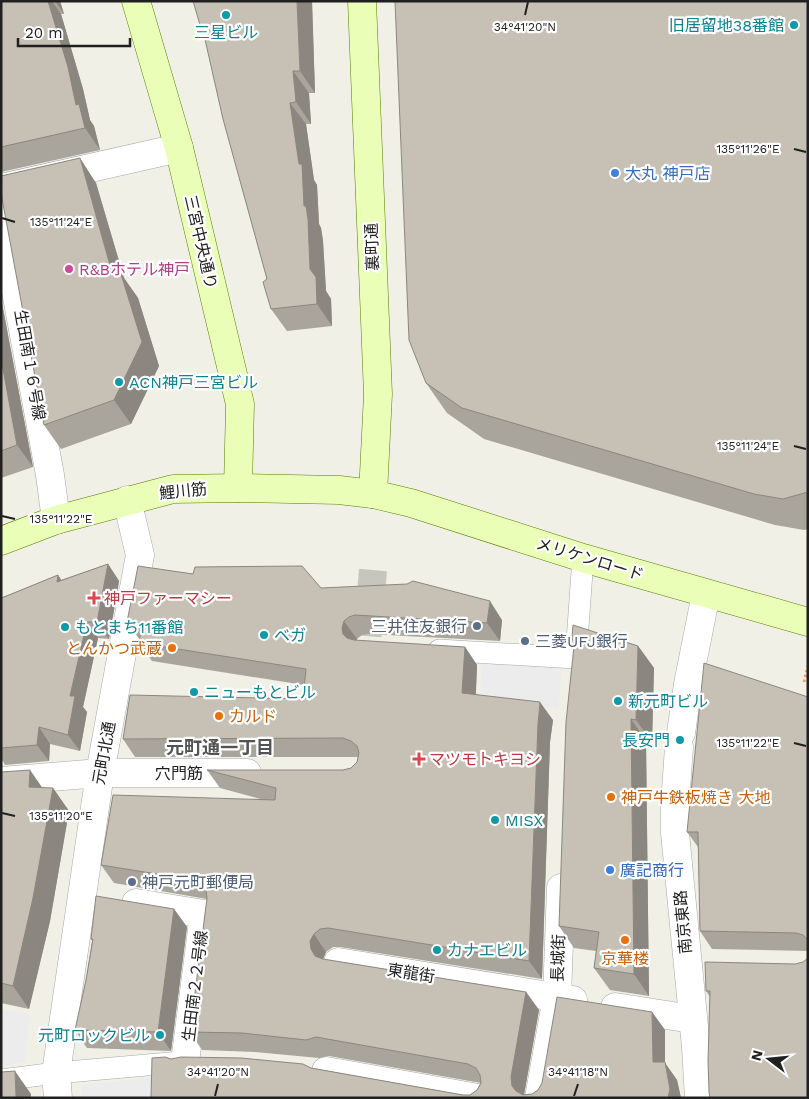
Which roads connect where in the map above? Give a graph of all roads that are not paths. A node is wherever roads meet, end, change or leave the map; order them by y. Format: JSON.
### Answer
{"nodes":[{"id":1,"x":136,"y":1,"type":"edge"},
{"id":2,"x":362,"y":1,"type":"edge"},
{"id":3,"x":179,"y":148,"type":"junction"},
{"id":4,"x":1,"y":188,"type":"edge"},
{"id":5,"x":1,"y":212,"type":"edge"},
{"id":6,"x":238,"y":488,"type":"junction"},
{"id":7,"x":373,"y":494,"type":"junction"},
{"id":8,"x":127,"y":500,"type":"junction"},
{"id":9,"x":56,"y":520,"type":"junction"},
{"id":10,"x":1,"y":541,"type":"edge"},
{"id":11,"x":583,"y":558,"type":"junction"},
{"id":12,"x":706,"y":594,"type":"junction"},
{"id":13,"x":808,"y":622,"type":"edge"},
{"id":14,"x":416,"y":649,"type":"edge"},
{"id":15,"x":267,"y":772,"type":"edge"},
{"id":16,"x":100,"y":773,"type":"junction"},
{"id":17,"x":1,"y":781,"type":"edge"},
{"id":18,"x":562,"y":860,"type":"edge"},
{"id":19,"x":82,"y":894,"type":"junction"},
{"id":20,"x":338,"y":962,"type":"edge"},
{"id":21,"x":687,"y":964,"type":"junction"},
{"id":22,"x":715,"y":964,"type":"edge"},
{"id":23,"x":556,"y":997,"type":"junction"},
{"id":24,"x":692,"y":1019,"type":"junction"},
{"id":25,"x":195,"y":1062,"type":"joint"},
{"id":26,"x":317,"y":1070,"type":"edge"},
{"id":27,"x":1,"y":1080,"type":"edge"},
{"id":28,"x":57,"y":1085,"type":"edge"},
{"id":29,"x":478,"y":1098,"type":"edge"},
{"id":30,"x":539,"y":1098,"type":"edge"},
{"id":31,"x":699,"y":1098,"type":"edge"}],
"edges":[{"from":1,"to":3,"type":"street","name":"三宮中央通り"},
{"from":2,"to":7,"type":"street","name":"裏町通"},
{"from":3,"to":4,"type":"street"},
{"from":3,"to":6,"type":"street","name":"三宮中央通り"},
{"from":5,"to":9,"type":"street","name":"生田南１６号線"},
{"from":6,"to":7,"type":"street","name":"鯉川筋"},
{"from":6,"to":8,"type":"street","name":"鯉川筋"},
{"from":7,"to":11,"type":"street","name":"メリケンロード"},
{"from":8,"to":9,"type":"street","name":"鯉川筋"},
{"from":8,"to":16,"type":"street","name":"元町北通"},
{"from":9,"to":10,"type":"street","name":"鯉川筋"},
{"from":11,"to":12,"type":"street","name":"メリケンロード"},
{"from":11,"to":14,"type":"lane"},
{"from":12,"to":13,"type":"street","name":"メリケンロード"},
{"from":12,"to":21,"type":"street","name":"南京東路"},
{"from":15,"to":16,"type":"street","name":"穴門筋"},
{"from":16,"to":17,"type":"street","name":"穴門筋"},
{"from":16,"to":19,"type":"street","name":"元町北通"},
{"from":18,"to":23,"type":"street","name":"長城街"},
{"from":19,"to":25,"type":"street","name":"生田南２２号線"},
{"from":19,"to":28,"type":"street","name":"元町北通"},
{"from":20,"to":23,"type":"street","name":"東龍街"},
{"from":21,"to":22,"type":"street"},
{"from":21,"to":24,"type":"street","name":"南京東路"},
{"from":23,"to":24,"type":"street","name":"東龍街"},
{"from":23,"to":30,"type":"street","name":"長城街"},
{"from":24,"to":31,"type":"street","name":"南京東路"},
{"from":25,"to":28,"type":"lane"},
{"from":26,"to":29,"type":"street"},
{"from":27,"to":28,"type":"lane"}]}
